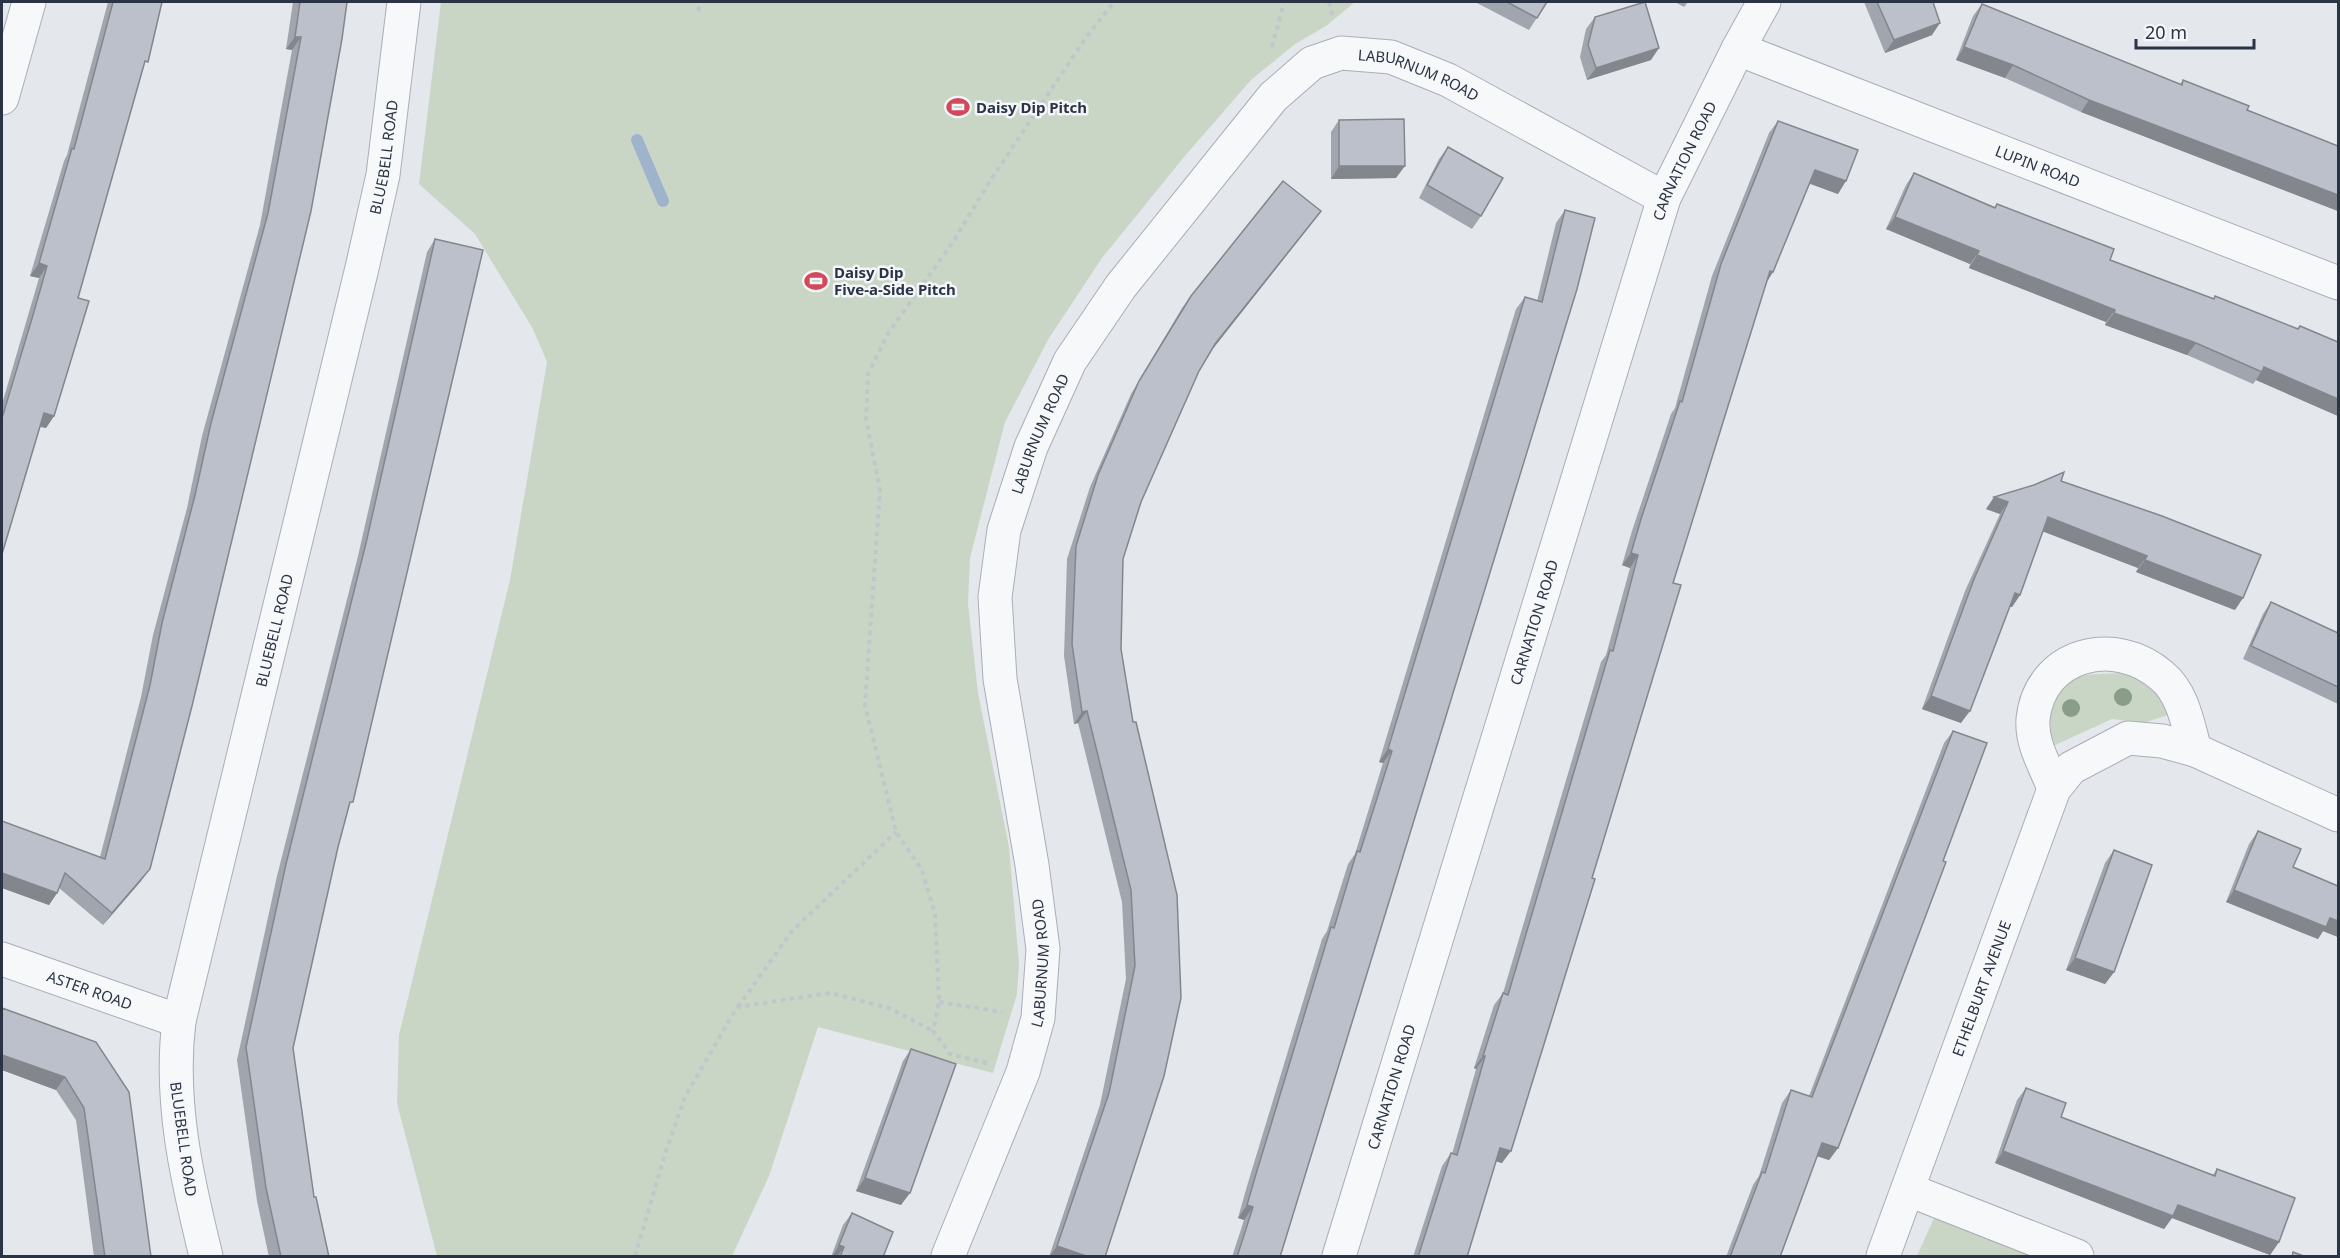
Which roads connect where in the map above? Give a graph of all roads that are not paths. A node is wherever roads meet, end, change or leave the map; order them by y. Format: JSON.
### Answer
{"nodes":[{"id":1,"x":29,"y":2,"type":"edge"},
{"id":2,"x":404,"y":2,"type":"edge"},
{"id":3,"x":1764,"y":2,"type":"edge"},
{"id":4,"x":1738,"y":49,"type":"junction"},
{"id":5,"x":2,"y":98,"type":"edge"},
{"id":6,"x":1664,"y":198,"type":"junction"},
{"id":7,"x":2338,"y":283,"type":"edge"},
{"id":8,"x":2195,"y":750,"type":"junction"},
{"id":9,"x":2054,"y":789,"type":"junction"},
{"id":10,"x":2338,"y":815,"type":"edge"},
{"id":11,"x":2,"y":959,"type":"edge"},
{"id":12,"x":179,"y":1021,"type":"junction"},
{"id":13,"x":1909,"y":1190,"type":"junction"},
{"id":14,"x":206,"y":1257,"type":"edge"},
{"id":15,"x":948,"y":1257,"type":"edge"},
{"id":16,"x":1339,"y":1257,"type":"edge"},
{"id":17,"x":1883,"y":1257,"type":"edge"},
{"id":18,"x":2078,"y":1257,"type":"edge"}],
"edges":[{"from":1,"to":5,"type":"street"},
{"from":2,"to":12,"type":"street","name":"BLUEBELL ROAD"},
{"from":3,"to":4,"type":"street","name":"CARNATION ROAD"},
{"from":4,"to":6,"type":"street","name":"CARNATION ROAD"},
{"from":4,"to":7,"type":"street","name":"LUPIN ROAD"},
{"from":6,"to":15,"type":"street","name":"LABURNUM ROAD"},
{"from":6,"to":16,"type":"street","name":"CARNATION ROAD"},
{"from":8,"to":9,"type":"street","name":"ETHELBURT AVENUE"},
{"from":8,"to":9,"type":"street"},
{"from":8,"to":10,"type":"street","name":"ETHELBURT AVENUE"},
{"from":9,"to":13,"type":"street","name":"ETHELBURT AVENUE"},
{"from":11,"to":12,"type":"street","name":"ASTER ROAD"},
{"from":12,"to":14,"type":"street","name":"BLUEBELL ROAD"},
{"from":13,"to":17,"type":"street","name":"ETHELBURT AVENUE"},
{"from":13,"to":18,"type":"street"}]}
